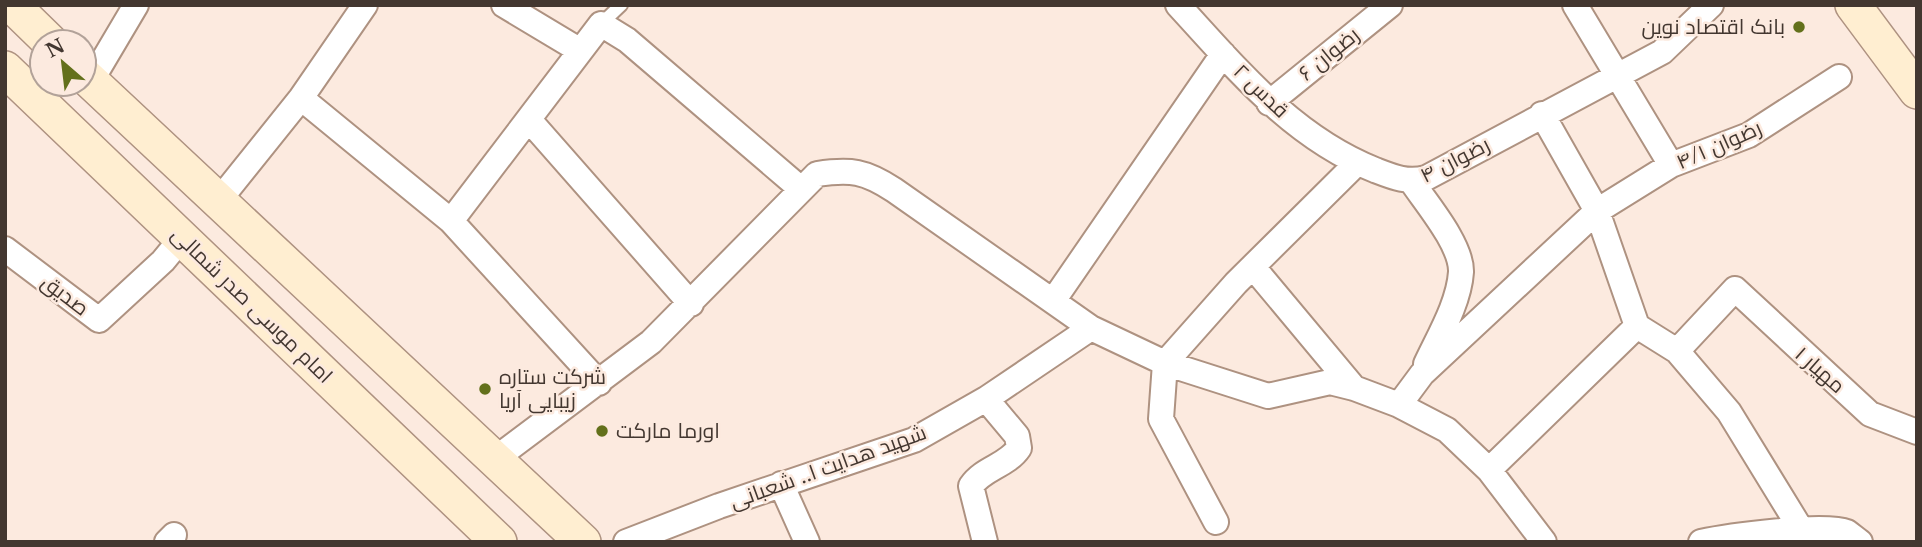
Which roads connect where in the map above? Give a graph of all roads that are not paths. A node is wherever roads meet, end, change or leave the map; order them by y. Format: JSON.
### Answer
{"nodes":[{"id":1,"x":12,"y":5,"type":"edge"},
{"id":2,"x":136,"y":5,"type":"edge"},
{"id":3,"x":365,"y":5,"type":"edge"},
{"id":4,"x":504,"y":5,"type":"edge"},
{"id":5,"x":621,"y":5,"type":"edge"},
{"id":6,"x":1178,"y":5,"type":"edge"},
{"id":7,"x":1390,"y":5,"type":"edge"},
{"id":8,"x":1576,"y":5,"type":"edge"},
{"id":9,"x":1711,"y":5,"type":"edge"},
{"id":10,"x":1853,"y":5,"type":"edge"},
{"id":11,"x":601,"y":24,"type":"junction"},
{"id":12,"x":36,"y":28,"type":"edge"},
{"id":13,"x":579,"y":50,"type":"junction"},
{"id":14,"x":1223,"y":54,"type":"junction"},
{"id":15,"x":98,"y":62,"type":"edge"},
{"id":16,"x":5,"y":69,"type":"edge"},
{"id":17,"x":1617,"y":75,"type":"junction"},
{"id":18,"x":1839,"y":77,"type":"dead end"},
{"id":19,"x":98,"y":88,"type":"edge"},
{"id":20,"x":1917,"y":90,"type":"edge"},
{"id":21,"x":301,"y":98,"type":"junction"},
{"id":22,"x":1269,"y":103,"type":"junction"},
{"id":23,"x":1542,"y":114,"type":"junction"},
{"id":24,"x":530,"y":121,"type":"junction"},
{"id":25,"x":1357,"y":163,"type":"junction"},
{"id":26,"x":1671,"y":165,"type":"junction"},
{"id":27,"x":1412,"y":182,"type":"junction"},
{"id":28,"x":801,"y":189,"type":"junction"},
{"id":29,"x":220,"y":199,"type":"junction"},
{"id":30,"x":1597,"y":211,"type":"junction"},
{"id":31,"x":451,"y":222,"type":"junction"},
{"id":32,"x":182,"y":238,"type":"junction"},
{"id":33,"x":5,"y":249,"type":"edge"},
{"id":34,"x":1253,"y":267,"type":"junction"},
{"id":35,"x":1053,"y":301,"type":"junction"},
{"id":36,"x":691,"y":304,"type":"junction"},
{"id":37,"x":1637,"y":326,"type":"junction"},
{"id":38,"x":1091,"y":328,"type":"junction"},
{"id":39,"x":1677,"y":351,"type":"junction"},
{"id":40,"x":1165,"y":363,"type":"junction"},
{"id":41,"x":1422,"y":374,"type":"junction"},
{"id":42,"x":599,"y":383,"type":"junction"},
{"id":43,"x":1354,"y":388,"type":"junction"},
{"id":44,"x":986,"y":399,"type":"junction"},
{"id":45,"x":1399,"y":405,"type":"junction"},
{"id":46,"x":1917,"y":432,"type":"edge"},
{"id":47,"x":495,"y":459,"type":"junction"},
{"id":48,"x":1489,"y":470,"type":"junction"},
{"id":49,"x":781,"y":484,"type":"junction"},
{"id":50,"x":1216,"y":522,"type":"dead end"},
{"id":51,"x":1802,"y":531,"type":"junction"},
{"id":52,"x":499,"y":542,"type":"edge"},
{"id":53,"x":583,"y":542,"type":"edge"},
{"id":54,"x":626,"y":542,"type":"edge"},
{"id":55,"x":807,"y":542,"type":"edge"},
{"id":56,"x":985,"y":542,"type":"edge"},
{"id":57,"x":1544,"y":542,"type":"edge"},
{"id":58,"x":1701,"y":542,"type":"edge"},
{"id":59,"x":1860,"y":542,"type":"edge"}],
"edges":[{"from":1,"to":12,"type":"main road"},
{"from":2,"to":15,"type":"street"},
{"from":3,"to":21,"type":"street"},
{"from":4,"to":13,"type":"street"},
{"from":5,"to":11,"type":"lane"},
{"from":6,"to":14,"type":"street","name":"قدس ۲"},
{"from":7,"to":22,"type":"street","name":"رضوان ۶"},
{"from":8,"to":17,"type":"street"},
{"from":9,"to":17,"type":"street","name":"رضوان ۴"},
{"from":10,"to":20,"type":"main road"},
{"from":11,"to":13,"type":"street"},
{"from":11,"to":28,"type":"street"},
{"from":13,"to":24,"type":"street"},
{"from":14,"to":22,"type":"street","name":"قدس ۲"},
{"from":14,"to":35,"type":"street"},
{"from":16,"to":32,"type":"main road","name":"امام موسی صدر شمالی"},
{"from":17,"to":23,"type":"street","name":"رضوان ۴"},
{"from":17,"to":26,"type":"street"},
{"from":18,"to":26,"type":"street","name":"رضوان ۴/۱"},
{"from":19,"to":29,"type":"main road"},
{"from":21,"to":29,"type":"street"},
{"from":21,"to":31,"type":"street"},
{"from":22,"to":25,"type":"street","name":"قدس ۲"},
{"from":23,"to":27,"type":"street","name":"رضوان ۴"},
{"from":23,"to":30,"type":"street"},
{"from":24,"to":31,"type":"street"},
{"from":24,"to":36,"type":"street"},
{"from":25,"to":27,"type":"street","name":"رضوان ۴"},
{"from":25,"to":34,"type":"street"},
{"from":26,"to":30,"type":"street","name":"رضوان ۴/۱"},
{"from":27,"to":41,"type":"street"},
{"from":28,"to":35,"type":"street"},
{"from":28,"to":36,"type":"street"},
{"from":29,"to":47,"type":"main road"},
{"from":30,"to":37,"type":"street"},
{"from":30,"to":41,"type":"street","name":"رضوان ۴/۱"},
{"from":31,"to":42,"type":"street"},
{"from":32,"to":33,"type":"street","name":"صدیق"},
{"from":32,"to":52,"type":"main road","name":"امام موسی صدر شمالی"},
{"from":34,"to":40,"type":"street"},
{"from":34,"to":43,"type":"street"},
{"from":35,"to":38,"type":"street"},
{"from":36,"to":42,"type":"street"},
{"from":37,"to":39,"type":"street"},
{"from":37,"to":48,"type":"street"},
{"from":38,"to":40,"type":"street"},
{"from":38,"to":44,"type":"street","name":"شهید هدایت ا.. شعبانی"},
{"from":39,"to":46,"type":"street","name":"مهیار ۱"},
{"from":39,"to":51,"type":"street"},
{"from":40,"to":43,"type":"street"},
{"from":40,"to":50,"type":"street"},
{"from":41,"to":45,"type":"street"},
{"from":42,"to":47,"type":"street"},
{"from":43,"to":45,"type":"street"},
{"from":44,"to":49,"type":"street","name":"شهید هدایت ا.. شعبانی"},
{"from":44,"to":56,"type":"street"},
{"from":45,"to":48,"type":"street"},
{"from":47,"to":53,"type":"main road"},
{"from":48,"to":57,"type":"street"},
{"from":49,"to":54,"type":"street","name":"شهید هدایت ا.. شعبانی"},
{"from":49,"to":55,"type":"street"},
{"from":51,"to":58,"type":"street"},
{"from":51,"to":59,"type":"street"}]}
